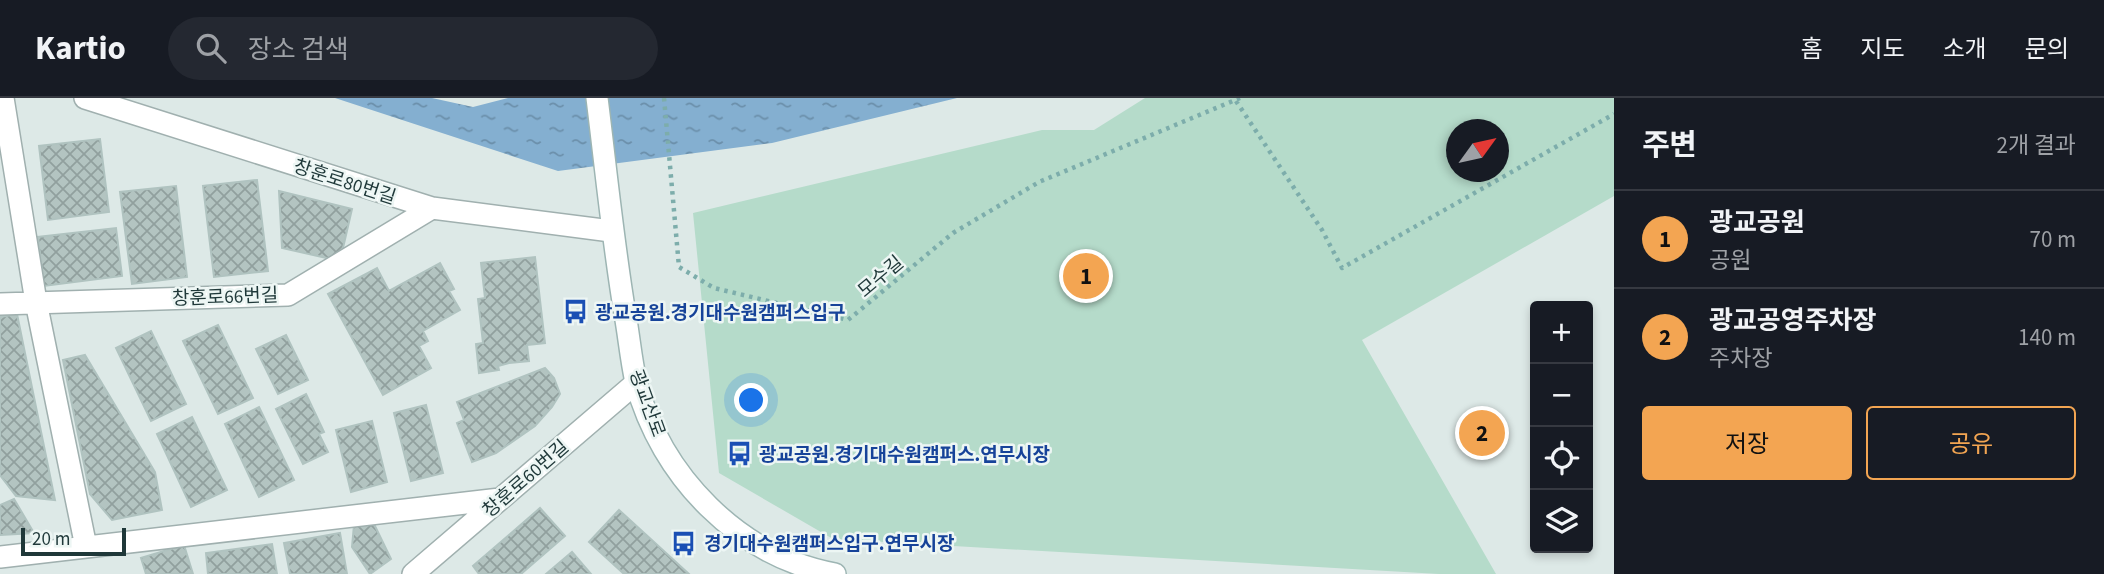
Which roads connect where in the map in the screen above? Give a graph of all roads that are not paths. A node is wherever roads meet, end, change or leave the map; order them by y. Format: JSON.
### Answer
{"nodes":[{"id":1,"x":3,"y":98,"type":"edge"},
{"id":2,"x":85,"y":98,"type":"edge"},
{"id":3,"x":597,"y":98,"type":"edge"},
{"id":4,"x":432,"y":208,"type":"junction"},
{"id":5,"x":611,"y":224,"type":"junction"},
{"id":6,"x":36,"y":302,"type":"junction"},
{"id":7,"x":0,"y":303,"type":"edge"},
{"id":8,"x":636,"y":382,"type":"junction"},
{"id":9,"x":500,"y":499,"type":"junction"},
{"id":10,"x":86,"y":547,"type":"junction"},
{"id":11,"x":0,"y":557,"type":"edge"},
{"id":12,"x":821,"y":573,"type":"edge"},
{"id":13,"x":413,"y":574,"type":"edge"}],
"edges":[{"from":1,"to":6,"type":"street"},
{"from":2,"to":4,"type":"street","name":"창훈로80번길"},
{"from":3,"to":5,"type":"street","name":"광교산로"},
{"from":4,"to":5,"type":"street","name":"창훈로80번길"},
{"from":4,"to":6,"type":"street","name":"창훈로66번길"},
{"from":5,"to":8,"type":"street","name":"광교산로"},
{"from":6,"to":7,"type":"street","name":"창훈로66번길"},
{"from":6,"to":10,"type":"street"},
{"from":8,"to":9,"type":"street","name":"창훈로60번길"},
{"from":8,"to":12,"type":"street","name":"광교산로"},
{"from":9,"to":10,"type":"street"},
{"from":9,"to":13,"type":"street","name":"창훈로60번길"},
{"from":10,"to":11,"type":"street"}]}
